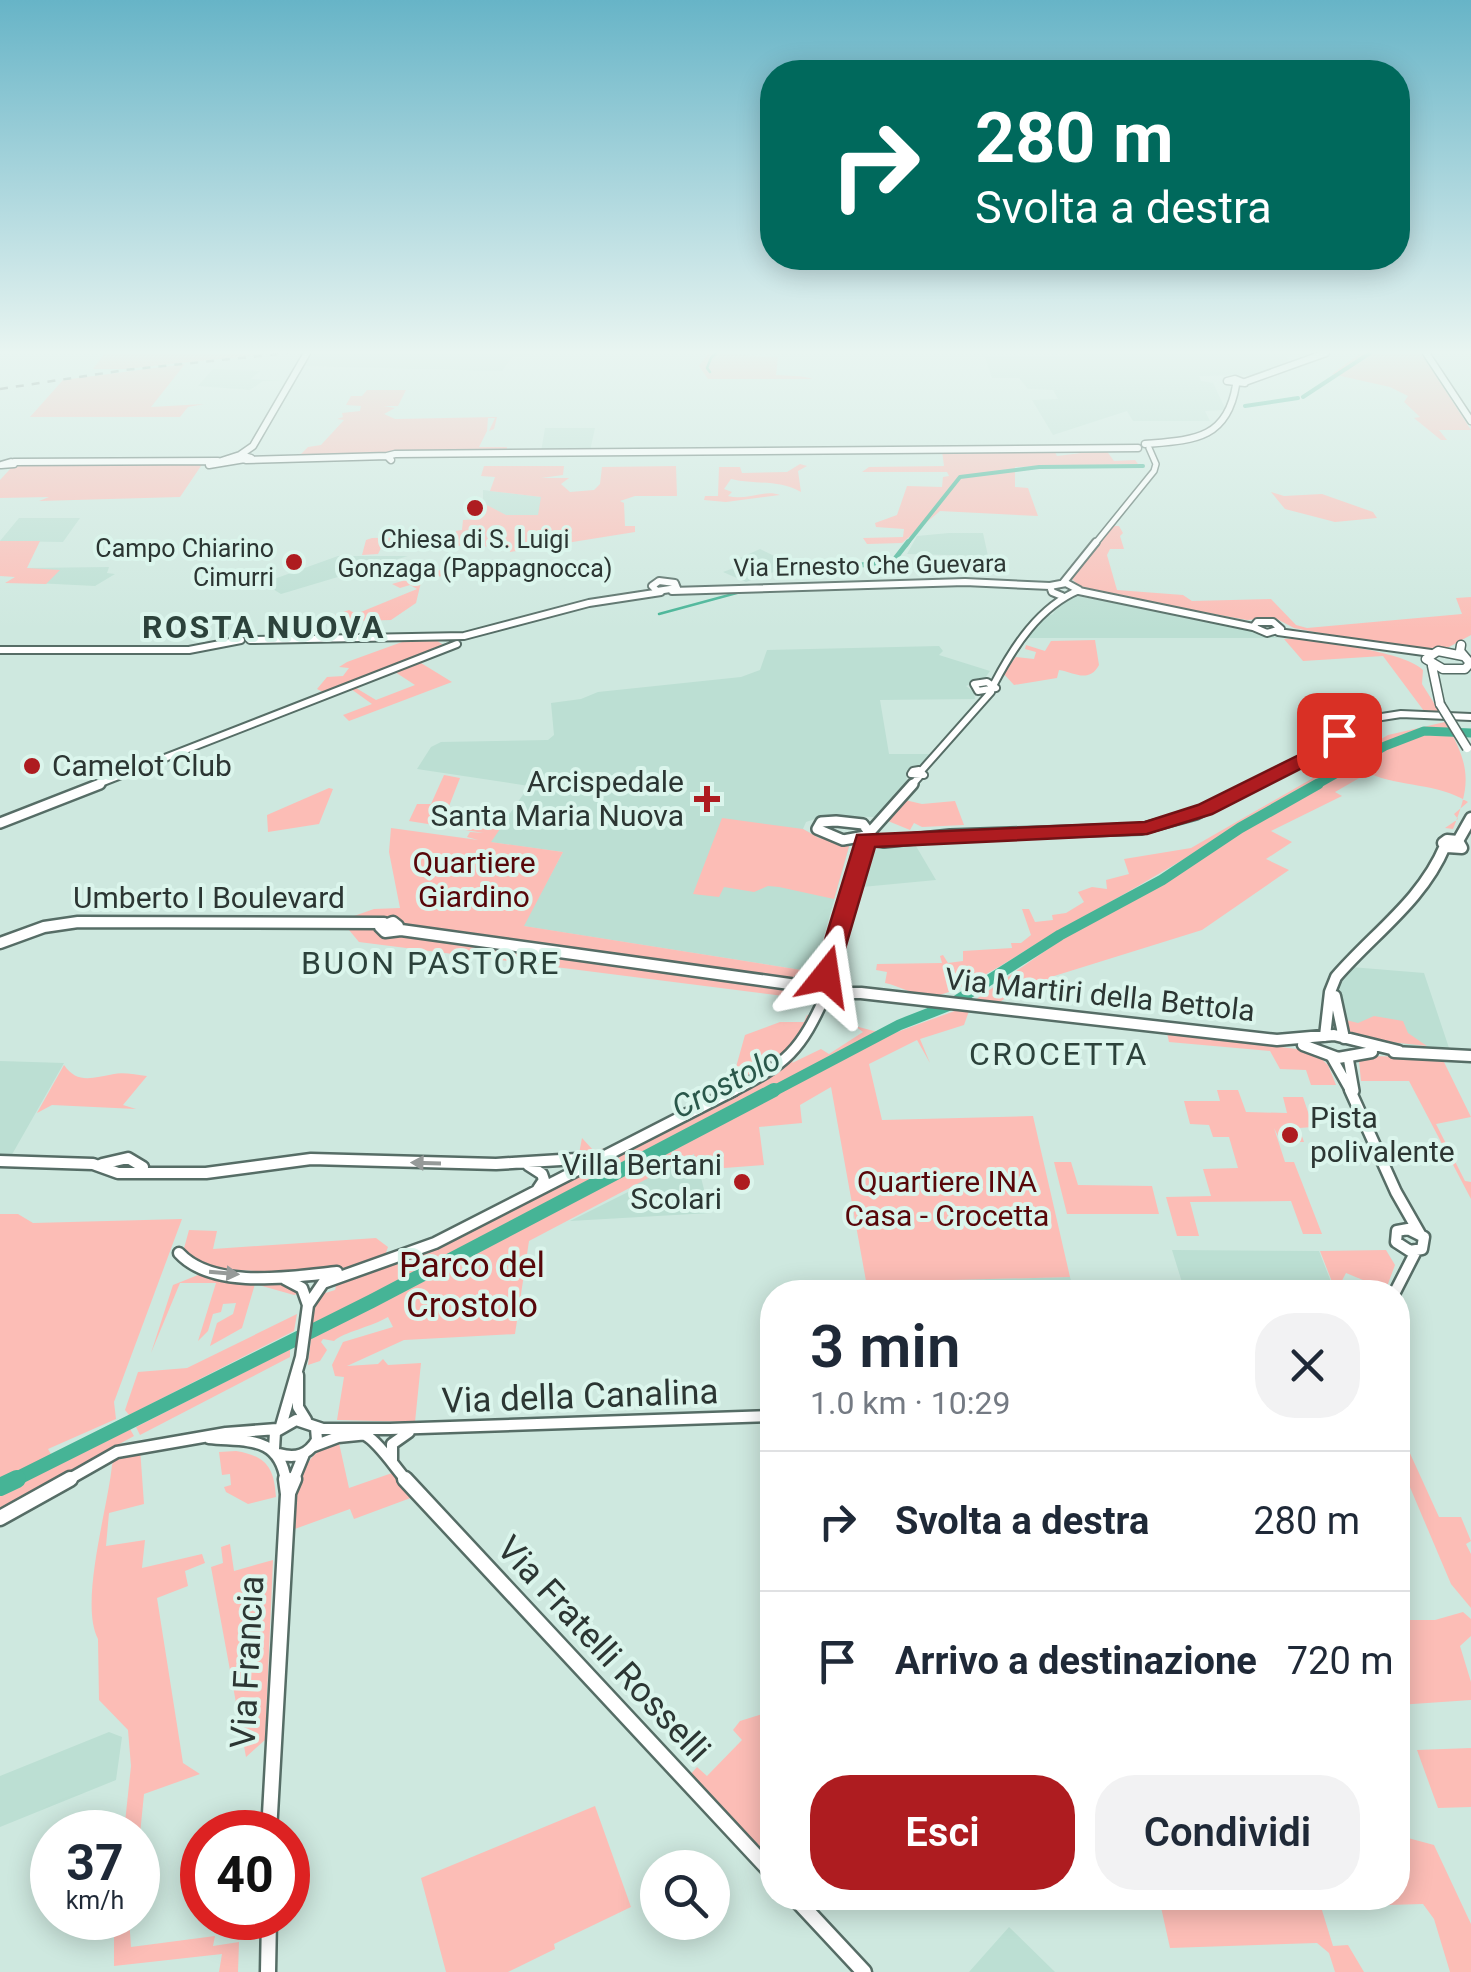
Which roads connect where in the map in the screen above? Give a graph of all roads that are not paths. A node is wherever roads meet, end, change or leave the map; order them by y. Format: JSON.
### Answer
{"nodes":[{"id":1,"x":253,"y":445,"type":"edge"},
{"id":2,"x":1156,"y":445,"type":"edge"},
{"id":3,"x":1145,"y":448,"type":"junction"},
{"id":4,"x":802,"y":450,"type":"junction"},
{"id":5,"x":702,"y":455,"type":"junction"},
{"id":6,"x":247,"y":456,"type":"junction"},
{"id":7,"x":197,"y":460,"type":"junction"},
{"id":8,"x":218,"y":461,"type":"junction"},
{"id":9,"x":209,"y":464,"type":"junction"},
{"id":10,"x":5,"y":466,"type":"edge"},
{"id":11,"x":1067,"y":582,"type":"junction"},
{"id":12,"x":653,"y":584,"type":"junction"},
{"id":13,"x":674,"y":587,"type":"junction"},
{"id":14,"x":661,"y":592,"type":"junction"},
{"id":15,"x":1077,"y":593,"type":"junction"},
{"id":16,"x":631,"y":594,"type":"junction"},
{"id":17,"x":1053,"y":595,"type":"junction"},
{"id":18,"x":465,"y":638,"type":"junction"},
{"id":19,"x":448,"y":639,"type":"junction"},
{"id":20,"x":1471,"y":639,"type":"edge"},
{"id":21,"x":457,"y":644,"type":"junction"},
{"id":22,"x":1461,"y":645,"type":"junction"},
{"id":23,"x":0,"y":650,"type":"edge"},
{"id":24,"x":441,"y":651,"type":"junction"},
{"id":25,"x":1445,"y":652,"type":"junction"},
{"id":26,"x":1430,"y":660,"type":"junction"},
{"id":27,"x":1467,"y":664,"type":"edge"},
{"id":28,"x":1452,"y":671,"type":"junction"},
{"id":29,"x":998,"y":673,"type":"joint"},
{"id":30,"x":1436,"y":676,"type":"junction"},
{"id":31,"x":991,"y":686,"type":"junction"},
{"id":32,"x":978,"y":695,"type":"junction"},
{"id":33,"x":1471,"y":717,"type":"edge"},
{"id":34,"x":1469,"y":751,"type":"edge"},
{"id":35,"x":886,"y":818,"type":"junction"},
{"id":36,"x":1471,"y":818,"type":"edge"},
{"id":37,"x":0,"y":823,"type":"edge"},
{"id":38,"x":863,"y":824,"type":"junction"},
{"id":39,"x":868,"y":838,"type":"junction"},
{"id":40,"x":0,"y":943,"type":"edge"},
{"id":41,"x":1357,"y":958,"type":"junction"},
{"id":42,"x":821,"y":987,"type":"junction"},
{"id":43,"x":1325,"y":1045,"type":"junction"},
{"id":44,"x":1349,"y":1048,"type":"junction"},
{"id":45,"x":1471,"y":1056,"type":"edge"},
{"id":46,"x":1355,"y":1098,"type":"junction"},
{"id":47,"x":611,"y":1154,"type":"junction"},
{"id":48,"x":0,"y":1161,"type":"edge"},
{"id":49,"x":523,"y":1163,"type":"junction"},
{"id":50,"x":537,"y":1191,"type":"junction"},
{"id":51,"x":1396,"y":1192,"type":"junction"},
{"id":52,"x":1400,"y":1230,"type":"junction"},
{"id":53,"x":1420,"y":1234,"type":"junction"},
{"id":54,"x":1400,"y":1247,"type":"junction"},
{"id":55,"x":1416,"y":1251,"type":"junction"},
{"id":56,"x":179,"y":1253,"type":"dead end"},
{"id":57,"x":361,"y":1268,"type":"junction"},
{"id":58,"x":1404,"y":1271,"type":"junction"},
{"id":59,"x":278,"y":1276,"type":"junction"},
{"id":60,"x":1400,"y":1280,"type":"edge"},
{"id":61,"x":308,"y":1308,"type":"junction"},
{"id":62,"x":301,"y":1357,"type":"joint"},
{"id":63,"x":298,"y":1372,"type":"junction"},
{"id":64,"x":760,"y":1416,"type":"edge"},
{"id":65,"x":311,"y":1424,"type":"junction"},
{"id":66,"x":280,"y":1427,"type":"junction"},
{"id":67,"x":416,"y":1429,"type":"junction"},
{"id":68,"x":390,"y":1430,"type":"junction"},
{"id":69,"x":365,"y":1434,"type":"junction"},
{"id":70,"x":209,"y":1438,"type":"junction"},
{"id":71,"x":309,"y":1450,"type":"junction"},
{"id":72,"x":276,"y":1451,"type":"junction"},
{"id":73,"x":393,"y":1464,"type":"junction"},
{"id":74,"x":288,"y":1494,"type":"junction"},
{"id":75,"x":0,"y":1518,"type":"edge"},
{"id":76,"x":270,"y":1810,"type":"edge"},
{"id":77,"x":760,"y":1860,"type":"edge"},
{"id":78,"x":806,"y":1910,"type":"edge"},
{"id":79,"x":268,"y":1940,"type":"edge"},
{"id":80,"x":268,"y":1972,"type":"edge"},
{"id":81,"x":864,"y":1972,"type":"edge"}],
"edges":[{"from":1,"to":6,"type":"main road"},
{"from":2,"to":3,"type":"main road"},
{"from":3,"to":4,"type":"main road"},
{"from":3,"to":11,"type":"street"},
{"from":4,"to":5,"type":"main road"},
{"from":4,"to":5,"type":"main road"},
{"from":5,"to":6,"type":"main road"},
{"from":6,"to":8,"type":"main road"},
{"from":6,"to":9,"type":"main road"},
{"from":7,"to":8,"type":"main road"},
{"from":7,"to":9,"type":"main road"},
{"from":7,"to":10,"type":"main road"},
{"from":8,"to":9,"type":"main road"},
{"from":11,"to":15,"type":"street"},
{"from":11,"to":17,"type":"street"},
{"from":12,"to":13,"type":"street"},
{"from":12,"to":14,"type":"street"},
{"from":12,"to":16,"type":"street"},
{"from":13,"to":14,"type":"street"},
{"from":13,"to":17,"type":"street","name":"Via Ernesto Che Guevara"},
{"from":14,"to":16,"type":"street"},
{"from":15,"to":17,"type":"street"},
{"from":15,"to":26,"type":"street"},
{"from":16,"to":18,"type":"street"},
{"from":17,"to":29,"type":"street"},
{"from":18,"to":19,"type":"street"},
{"from":18,"to":21,"type":"street"},
{"from":19,"to":21,"type":"street"},
{"from":19,"to":23,"type":"street"},
{"from":19,"to":24,"type":"street"},
{"from":20,"to":22,"type":"main road"},
{"from":21,"to":24,"type":"street"},
{"from":22,"to":25,"type":"main road"},
{"from":22,"to":27,"type":"main road"},
{"from":24,"to":37,"type":"street"},
{"from":25,"to":26,"type":"main road"},
{"from":25,"to":27,"type":"main road"},
{"from":26,"to":28,"type":"main road"},
{"from":26,"to":30,"type":"main road"},
{"from":27,"to":28,"type":"main road"},
{"from":28,"to":30,"type":"main road"},
{"from":29,"to":31,"type":"street"},
{"from":30,"to":34,"type":"main road","bridge":true},
{"from":31,"to":32,"type":"street"},
{"from":31,"to":32,"type":"street"},
{"from":32,"to":35,"type":"street"},
{"from":33,"to":39,"type":"street"},
{"from":35,"to":38,"type":"street"},
{"from":35,"to":39,"type":"street"},
{"from":36,"to":41,"type":"main road"},
{"from":38,"to":39,"type":"street"},
{"from":38,"to":39,"type":"street"},
{"from":39,"to":42,"type":"street"},
{"from":40,"to":42,"type":"main road","name":"Umberto I Boulevard"},
{"from":41,"to":43,"type":"main road"},
{"from":41,"to":44,"type":"main road"},
{"from":42,"to":43,"type":"main road","name":"Via Martiri della Bettola"},
{"from":42,"to":47,"type":"street"},
{"from":43,"to":44,"type":"main road","name":"Via Martiri della Bettola"},
{"from":43,"to":44,"type":"main road","name":"Via Martiri della Bettola"},
{"from":43,"to":46,"type":"street"},
{"from":44,"to":45,"type":"main road","name":"Via Martiri della Bettola"},
{"from":44,"to":46,"type":"street"},
{"from":46,"to":51,"type":"street"},
{"from":47,"to":49,"type":"street"},
{"from":47,"to":50,"type":"street"},
{"from":49,"to":48,"type":"street","one_way":true},
{"from":49,"to":50,"type":"street"},
{"from":50,"to":57,"type":"street"},
{"from":51,"to":52,"type":"street"},
{"from":51,"to":53,"type":"street"},
{"from":52,"to":53,"type":"street"},
{"from":52,"to":54,"type":"street"},
{"from":53,"to":55,"type":"street"},
{"from":54,"to":55,"type":"street"},
{"from":54,"to":58,"type":"street"},
{"from":55,"to":58,"type":"street"},
{"from":56,"to":59,"type":"street","one_way":true},
{"from":57,"to":59,"type":"street"},
{"from":57,"to":61,"type":"street"},
{"from":58,"to":60,"type":"street"},
{"from":59,"to":61,"type":"street"},
{"from":61,"to":62,"type":"street"},
{"from":62,"to":63,"type":"street"},
{"from":63,"to":65,"type":"street","name":"Via Francia"},
{"from":63,"to":66,"type":"street"},
{"from":64,"to":67,"type":"street","name":"Via della Canalina"},
{"from":65,"to":66,"type":"street"},
{"from":65,"to":68,"type":"street","name":"Via della Canalina"},
{"from":65,"to":71,"type":"street","name":"Via Francia"},
{"from":66,"to":70,"type":"street"},
{"from":66,"to":72,"type":"street","name":"Via Francia"},
{"from":67,"to":68,"type":"street","name":"Via della Canalina"},
{"from":67,"to":73,"type":"street"},
{"from":68,"to":69,"type":"street","name":"Via della Canalina"},
{"from":69,"to":71,"type":"street","name":"Via della Canalina"},
{"from":69,"to":73,"type":"street","name":"Via Fratelli Rosselli"},
{"from":70,"to":72,"type":"street"},
{"from":70,"to":75,"type":"street"},
{"from":71,"to":72,"type":"street"},
{"from":71,"to":74,"type":"street","name":"Via Francia"},
{"from":72,"to":74,"type":"street","name":"Via Francia"},
{"from":73,"to":77,"type":"street","name":"Via Fratelli Rosselli"},
{"from":74,"to":76,"type":"street","name":"Via Francia"},
{"from":78,"to":81,"type":"street"},
{"from":79,"to":80,"type":"street"}]}
